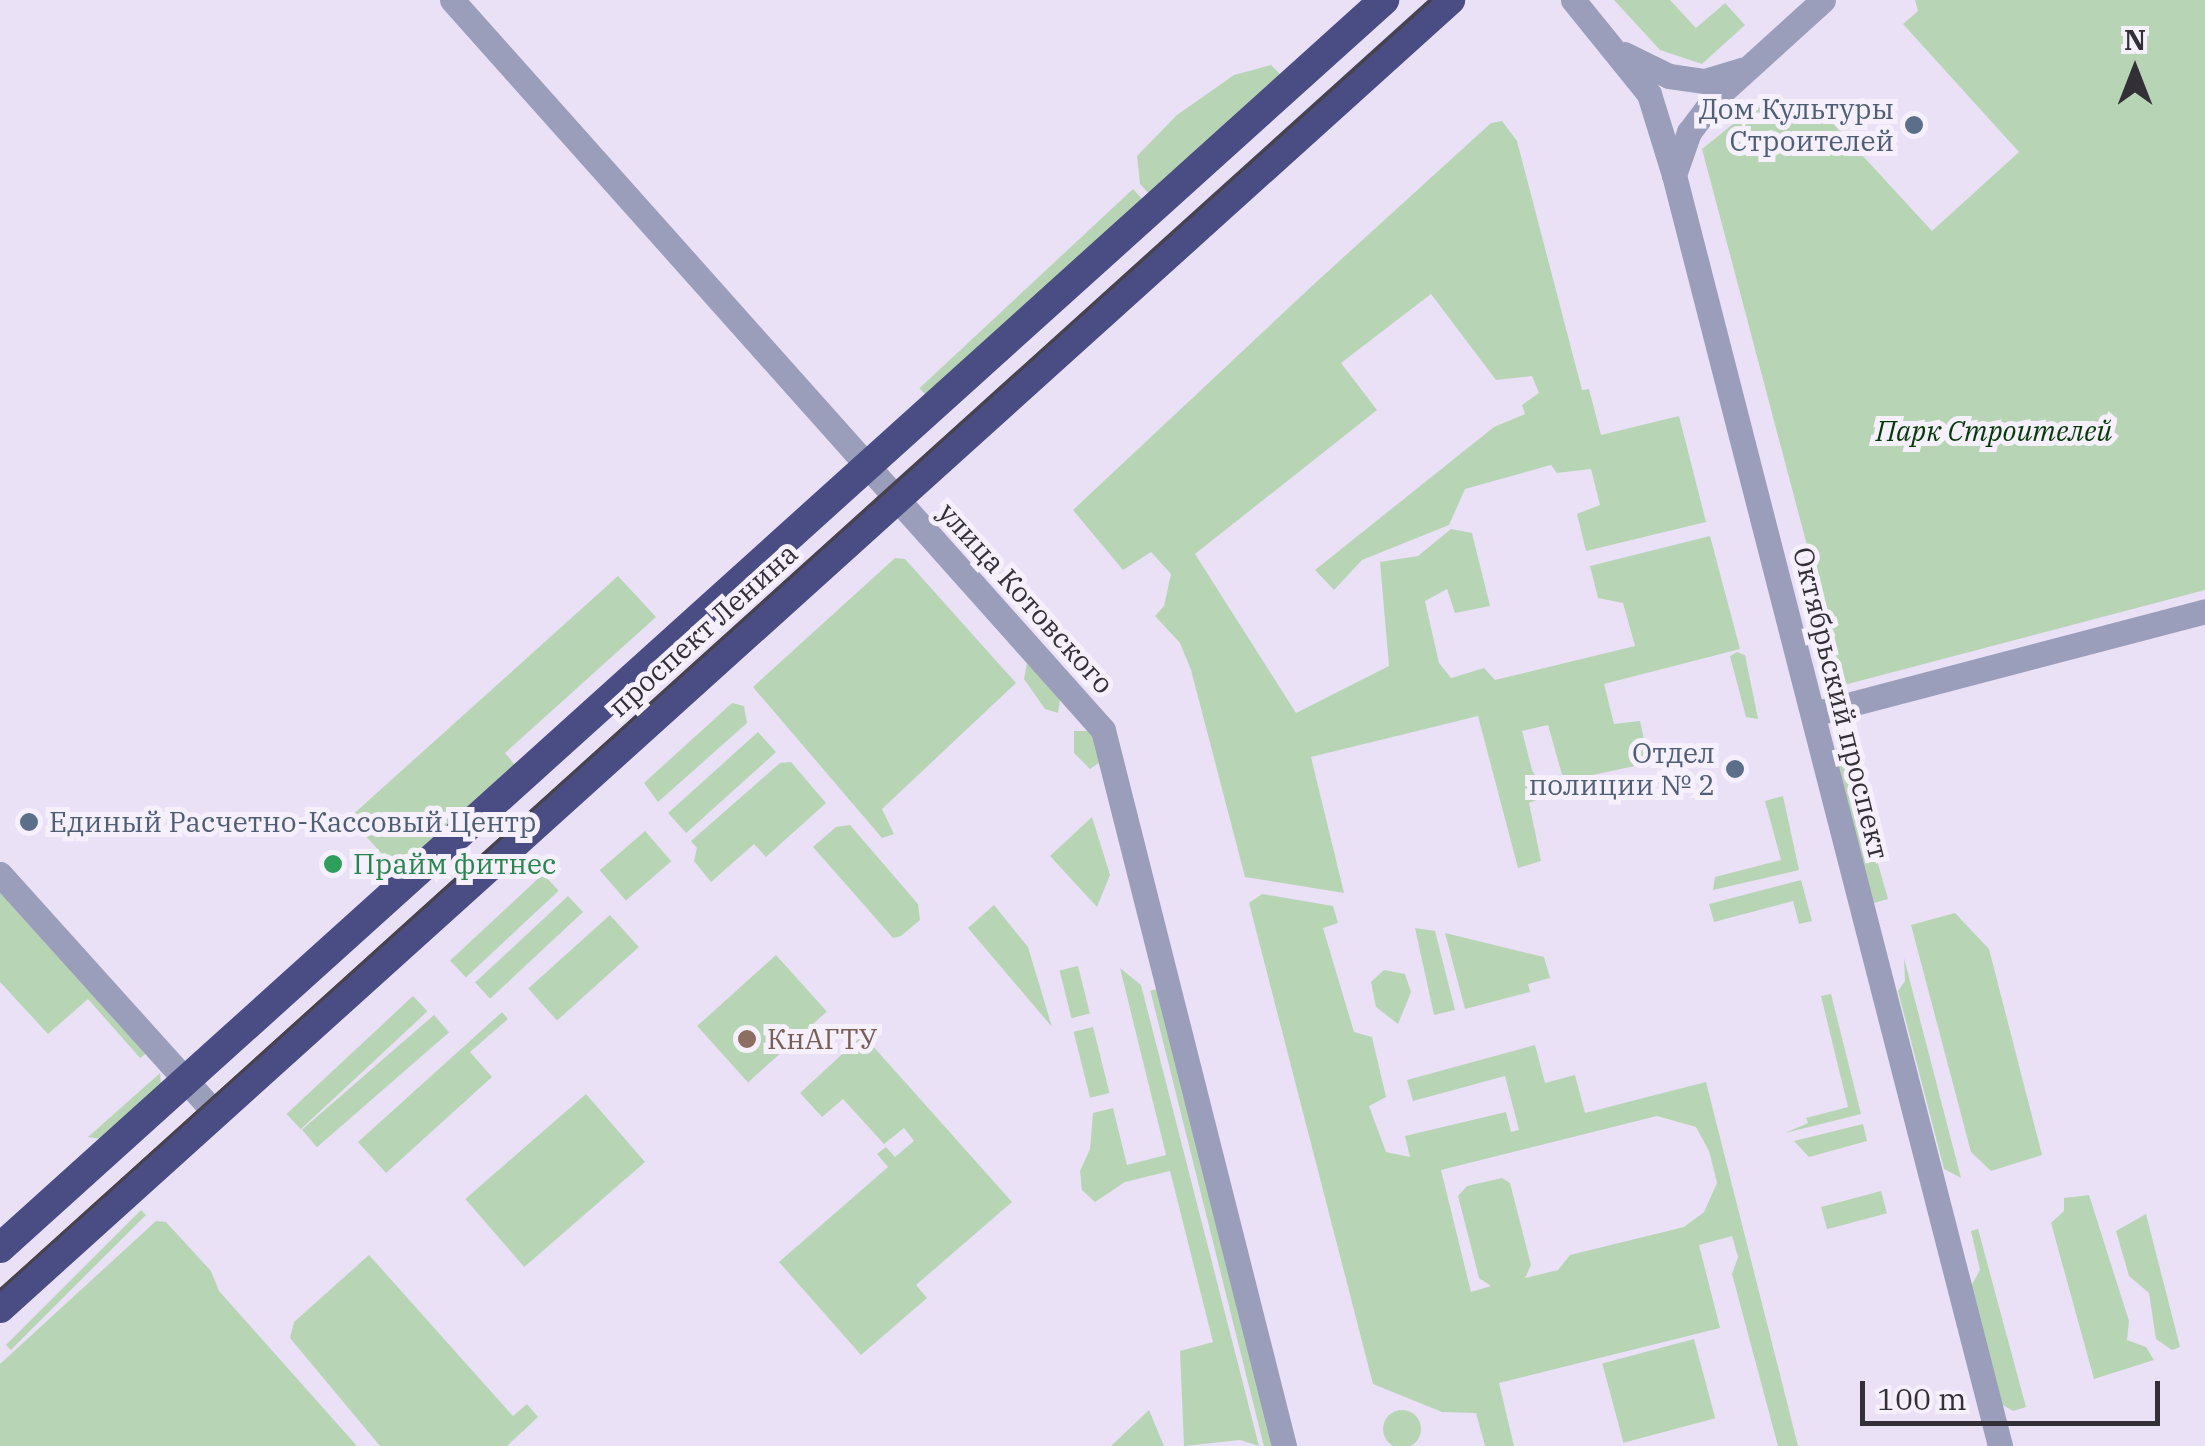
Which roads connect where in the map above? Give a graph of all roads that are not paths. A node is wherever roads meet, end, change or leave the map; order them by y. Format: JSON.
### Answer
{"nodes":[{"id":1,"x":452,"y":0,"type":"edge"},
{"id":2,"x":1384,"y":0,"type":"edge"},
{"id":3,"x":1450,"y":0,"type":"edge"},
{"id":4,"x":1574,"y":0,"type":"edge"},
{"id":5,"x":1823,"y":0,"type":"edge"},
{"id":6,"x":1618,"y":52,"type":"junction"},
{"id":7,"x":1747,"y":68,"type":"junction"},
{"id":8,"x":1674,"y":174,"type":"junction"},
{"id":9,"x":868,"y":466,"type":"junction"},
{"id":10,"x":898,"y":498,"type":"junction"},
{"id":11,"x":2205,"y":611,"type":"edge"},
{"id":12,"x":1813,"y":714,"type":"junction"},
{"id":13,"x":0,"y":874,"type":"edge"},
{"id":14,"x":186,"y":1080,"type":"junction"},
{"id":15,"x":216,"y":1114,"type":"junction"},
{"id":16,"x":0,"y":1248,"type":"edge"},
{"id":17,"x":0,"y":1308,"type":"edge"},
{"id":18,"x":1284,"y":1446,"type":"edge"},
{"id":19,"x":2000,"y":1446,"type":"edge"}],
"edges":[{"from":1,"to":9,"type":"street","name":"улица Котовского"},
{"from":2,"to":9,"type":"highway","name":"проспект Ленина"},
{"from":3,"to":10,"type":"highway","name":"проспект Ленина"},
{"from":4,"to":6,"type":"street","name":"Октябрьский проспект"},
{"from":5,"to":7,"type":"street"},
{"from":6,"to":7,"type":"street"},
{"from":6,"to":8,"type":"street","name":"Октябрьский проспект"},
{"from":7,"to":8,"type":"street"},
{"from":8,"to":12,"type":"street","name":"Октябрьский проспект"},
{"from":9,"to":10,"type":"street","name":"улица Котовского"},
{"from":9,"to":14,"type":"highway","name":"проспект Ленина"},
{"from":10,"to":15,"type":"highway","name":"проспект Ленина"},
{"from":10,"to":18,"type":"street","name":"улица Котовского"},
{"from":11,"to":12,"type":"street"},
{"from":12,"to":19,"type":"street","name":"Октябрьский проспект"},
{"from":13,"to":14,"type":"street"},
{"from":14,"to":15,"type":"street"},
{"from":14,"to":16,"type":"highway","name":"проспект Ленина"},
{"from":15,"to":17,"type":"highway","name":"проспект Ленина"}]}
